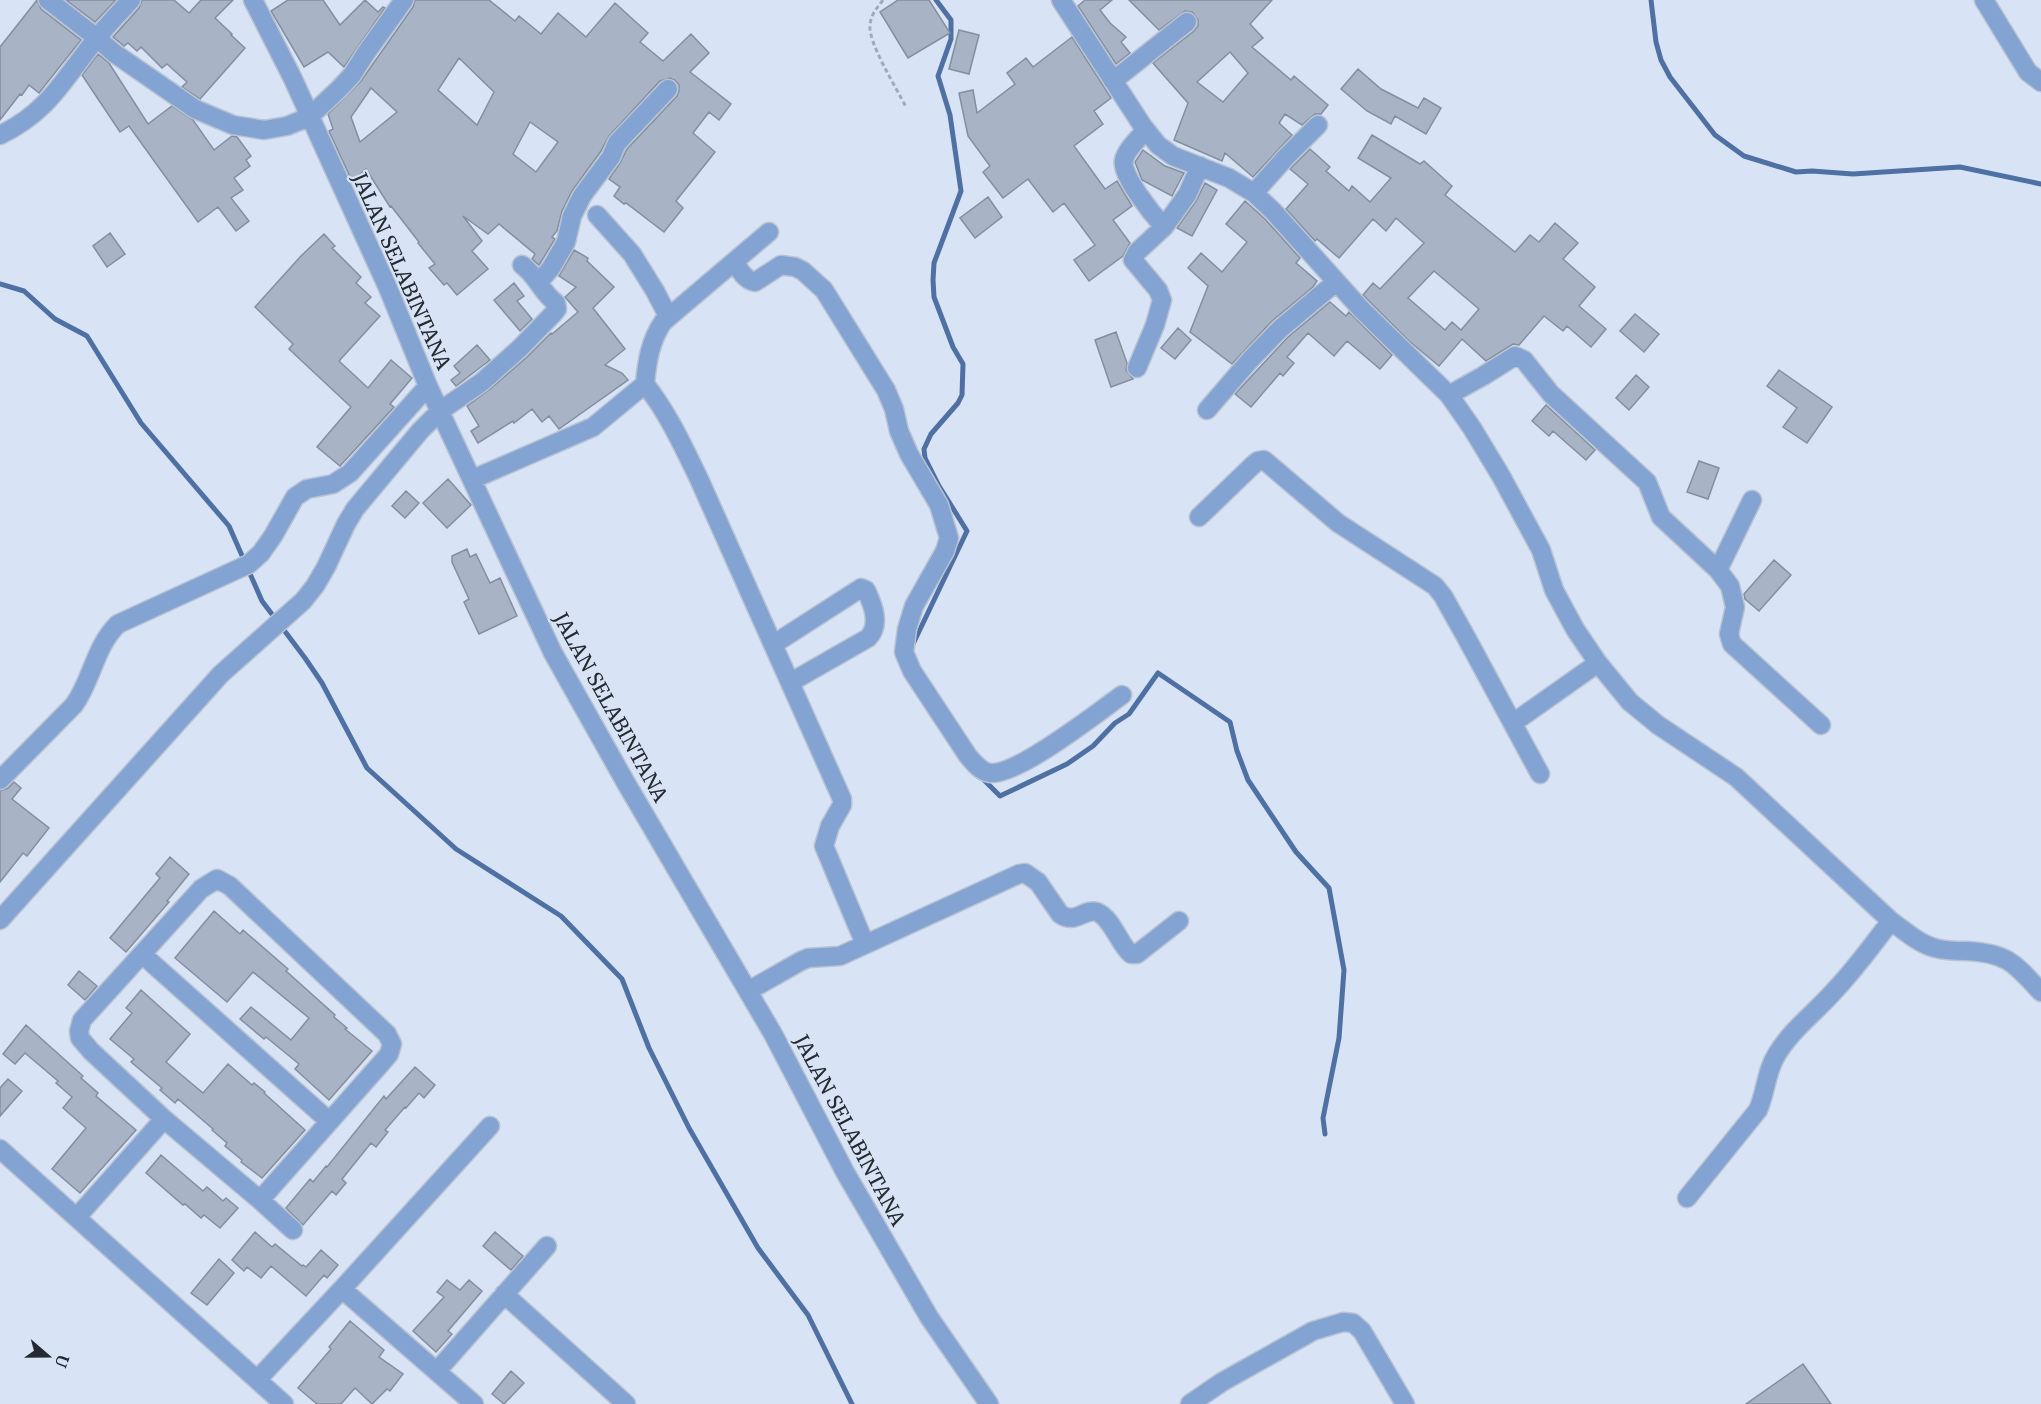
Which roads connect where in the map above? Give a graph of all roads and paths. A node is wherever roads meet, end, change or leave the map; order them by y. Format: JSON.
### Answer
{"nodes":[{"id":1,"x":48,"y":0,"type":"edge"},
{"id":2,"x":130,"y":0,"type":"edge"},
{"id":3,"x":253,"y":0,"type":"edge"},
{"id":4,"x":404,"y":0,"type":"edge"},
{"id":5,"x":883,"y":0,"type":"edge"},
{"id":6,"x":1061,"y":0,"type":"edge"},
{"id":7,"x":1984,"y":0,"type":"edge"},
{"id":8,"x":1187,"y":22,"type":"dead end"},
{"id":9,"x":97,"y":38,"type":"junction"},
{"id":10,"x":1113,"y":81,"type":"junction"},
{"id":11,"x":2041,"y":82,"type":"edge"},
{"id":12,"x":668,"y":89,"type":"dead end"},
{"id":13,"x":906,"y":107,"type":"dead end"},
{"id":14,"x":309,"y":117,"type":"junction"},
{"id":15,"x":1318,"y":125,"type":"dead end"},
{"id":16,"x":1146,"y":130,"type":"junction"},
{"id":17,"x":0,"y":135,"type":"edge"},
{"id":18,"x":1200,"y":166,"type":"junction"},
{"id":19,"x":1254,"y":193,"type":"junction"},
{"id":20,"x":597,"y":215,"type":"dead end"},
{"id":21,"x":1164,"y":228,"type":"junction"},
{"id":22,"x":769,"y":232,"type":"dead end"},
{"id":23,"x":735,"y":262,"type":"junction"},
{"id":24,"x":522,"y":265,"type":"dead end"},
{"id":25,"x":539,"y":282,"type":"junction"},
{"id":26,"x":1336,"y":282,"type":"junction"},
{"id":27,"x":668,"y":316,"type":"junction"},
{"id":28,"x":1137,"y":368,"type":"dead end"},
{"id":29,"x":645,"y":384,"type":"junction"},
{"id":30,"x":428,"y":386,"type":"junction"},
{"id":31,"x":1449,"y":395,"type":"junction"},
{"id":32,"x":1207,"y":410,"type":"dead end"},
{"id":33,"x":440,"y":411,"type":"junction"},
{"id":34,"x":473,"y":479,"type":"junction"},
{"id":35,"x":1752,"y":500,"type":"dead end"},
{"id":36,"x":1199,"y":517,"type":"dead end"},
{"id":37,"x":1718,"y":570,"type":"junction"},
{"id":38,"x":774,"y":644,"type":"junction"},
{"id":39,"x":1598,"y":663,"type":"junction"},
{"id":40,"x":791,"y":682,"type":"junction"},
{"id":41,"x":1122,"y":695,"type":"dead end"},
{"id":42,"x":1514,"y":723,"type":"junction"},
{"id":43,"x":1821,"y":725,"type":"dead end"},
{"id":44,"x":1540,"y":774,"type":"dead end"},
{"id":45,"x":0,"y":780,"type":"edge"},
{"id":46,"x":0,"y":920,"type":"edge"},
{"id":47,"x":1179,"y":921,"type":"dead end"},
{"id":48,"x":1891,"y":921,"type":"junction"},
{"id":49,"x":865,"y":944,"type":"junction"},
{"id":50,"x":143,"y":955,"type":"junction"},
{"id":51,"x":748,"y":991,"type":"junction"},
{"id":52,"x":2041,"y":992,"type":"edge"},
{"id":53,"x":164,"y":1119,"type":"junction"},
{"id":54,"x":329,"y":1121,"type":"junction"},
{"id":55,"x":490,"y":1126,"type":"dead end"},
{"id":56,"x":0,"y":1149,"type":"edge"},
{"id":57,"x":1687,"y":1198,"type":"dead end"},
{"id":58,"x":260,"y":1200,"type":"junction"},
{"id":59,"x":77,"y":1217,"type":"junction"},
{"id":60,"x":293,"y":1230,"type":"dead end"},
{"id":61,"x":547,"y":1246,"type":"dead end"},
{"id":62,"x":342,"y":1289,"type":"junction"},
{"id":63,"x":504,"y":1294,"type":"junction"},
{"id":64,"x":437,"y":1371,"type":"junction"},
{"id":65,"x":258,"y":1380,"type":"junction"},
{"id":66,"x":284,"y":1404,"type":"edge"},
{"id":67,"x":474,"y":1404,"type":"edge"},
{"id":68,"x":626,"y":1404,"type":"edge"},
{"id":69,"x":990,"y":1404,"type":"edge"},
{"id":70,"x":1190,"y":1404,"type":"edge"},
{"id":71,"x":1405,"y":1404,"type":"edge"}],
"edges":[{"from":1,"to":9,"type":"street"},
{"from":2,"to":9,"type":"street"},
{"from":3,"to":14,"type":"street","name":"JALAN SELABINTANA"},
{"from":4,"to":14,"type":"street"},
{"from":5,"to":13,"type":"path"},
{"from":6,"to":10,"type":"street"},
{"from":7,"to":11,"type":"street"},
{"from":8,"to":10,"type":"street"},
{"from":9,"to":14,"type":"street"},
{"from":9,"to":17,"type":"street"},
{"from":10,"to":16,"type":"street"},
{"from":12,"to":25,"type":"street"},
{"from":14,"to":30,"type":"street","name":"JALAN SELABINTANA"},
{"from":15,"to":19,"type":"street"},
{"from":16,"to":18,"type":"street"},
{"from":16,"to":21,"type":"street"},
{"from":18,"to":19,"type":"street"},
{"from":18,"to":21,"type":"street"},
{"from":19,"to":26,"type":"street"},
{"from":20,"to":27,"type":"street"},
{"from":21,"to":28,"type":"street"},
{"from":22,"to":23,"type":"street"},
{"from":23,"to":27,"type":"street"},
{"from":23,"to":41,"type":"street"},
{"from":24,"to":25,"type":"street"},
{"from":25,"to":33,"type":"street"},
{"from":26,"to":31,"type":"street"},
{"from":26,"to":32,"type":"street"},
{"from":27,"to":29,"type":"street"},
{"from":29,"to":34,"type":"street"},
{"from":29,"to":38,"type":"street"},
{"from":30,"to":33,"type":"street","name":"JALAN SELABINTANA"},
{"from":30,"to":45,"type":"street"},
{"from":31,"to":37,"type":"street"},
{"from":31,"to":39,"type":"street"},
{"from":33,"to":34,"type":"street","name":"JALAN SELABINTANA"},
{"from":33,"to":46,"type":"street"},
{"from":34,"to":51,"type":"street","name":"JALAN SELABINTANA"},
{"from":35,"to":37,"type":"street"},
{"from":36,"to":42,"type":"street"},
{"from":37,"to":43,"type":"street"},
{"from":38,"to":40,"type":"street"},
{"from":38,"to":40,"type":"street"},
{"from":39,"to":42,"type":"street"},
{"from":39,"to":48,"type":"street"},
{"from":40,"to":49,"type":"street"},
{"from":42,"to":44,"type":"street"},
{"from":47,"to":49,"type":"street"},
{"from":48,"to":52,"type":"street"},
{"from":48,"to":57,"type":"street"},
{"from":49,"to":51,"type":"street"},
{"from":50,"to":53,"type":"street"},
{"from":50,"to":54,"type":"street"},
{"from":50,"to":54,"type":"street"},
{"from":51,"to":69,"type":"street","name":"JALAN SELABINTANA"},
{"from":53,"to":58,"type":"street"},
{"from":53,"to":59,"type":"street"},
{"from":54,"to":58,"type":"street"},
{"from":55,"to":62,"type":"street"},
{"from":56,"to":59,"type":"street"},
{"from":58,"to":60,"type":"street"},
{"from":59,"to":65,"type":"street"},
{"from":61,"to":63,"type":"street"},
{"from":62,"to":64,"type":"street"},
{"from":62,"to":65,"type":"street"},
{"from":63,"to":64,"type":"street"},
{"from":63,"to":68,"type":"street"},
{"from":64,"to":67,"type":"street"},
{"from":65,"to":66,"type":"street"},
{"from":70,"to":71,"type":"street"}]}
